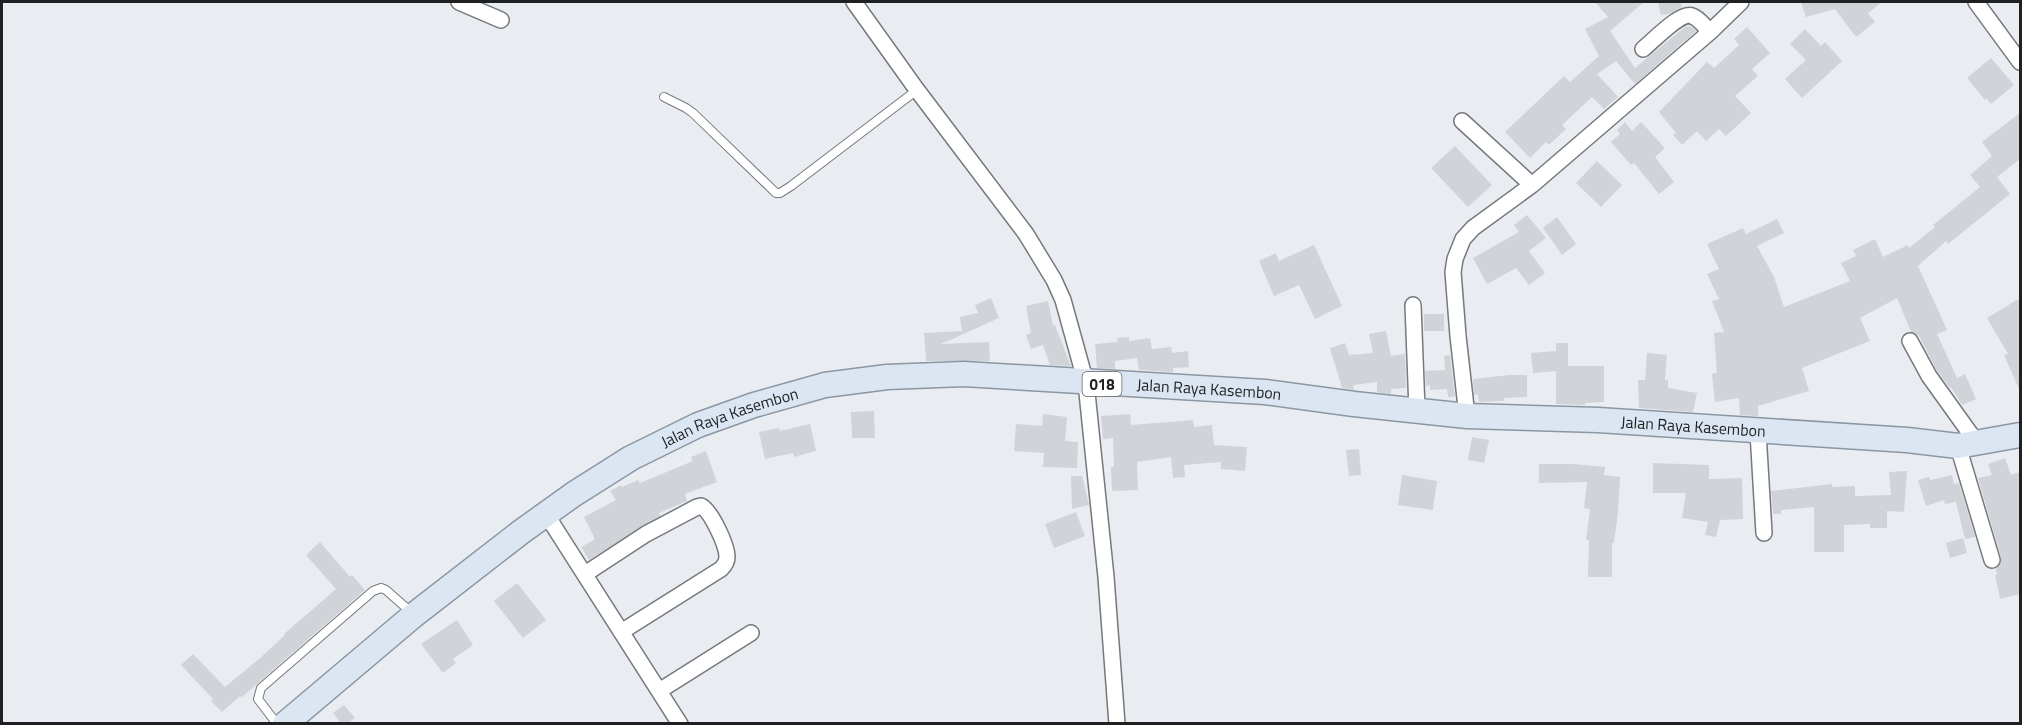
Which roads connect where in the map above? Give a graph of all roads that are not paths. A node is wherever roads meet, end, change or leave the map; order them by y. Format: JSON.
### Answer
{"nodes":[{"id":1,"x":459,"y":2,"type":"edge"},
{"id":2,"x":855,"y":2,"type":"edge"},
{"id":3,"x":1741,"y":2,"type":"edge"},
{"id":4,"x":1976,"y":2,"type":"edge"},
{"id":5,"x":501,"y":20,"type":"dead end"},
{"id":6,"x":1710,"y":32,"type":"junction"},
{"id":7,"x":1643,"y":49,"type":"dead end"},
{"id":8,"x":2020,"y":62,"type":"edge"},
{"id":9,"x":917,"y":90,"type":"junction"},
{"id":10,"x":664,"y":97,"type":"dead end"},
{"id":11,"x":1462,"y":121,"type":"dead end"},
{"id":12,"x":1532,"y":185,"type":"junction"},
{"id":13,"x":1413,"y":305,"type":"dead end"},
{"id":14,"x":1910,"y":341,"type":"dead end"},
{"id":15,"x":1086,"y":383,"type":"junction"},
{"id":16,"x":1417,"y":410,"type":"junction"},
{"id":17,"x":1467,"y":416,"type":"junction"},
{"id":18,"x":1758,"y":432,"type":"junction"},
{"id":19,"x":2020,"y":435,"type":"edge"},
{"id":20,"x":1967,"y":445,"type":"junction"},
{"id":21,"x":546,"y":514,"type":"junction"},
{"id":22,"x":1764,"y":533,"type":"dead end"},
{"id":23,"x":1992,"y":560,"type":"dead end"},
{"id":24,"x":585,"y":574,"type":"junction"},
{"id":25,"x":414,"y":615,"type":"junction"},
{"id":26,"x":621,"y":632,"type":"junction"},
{"id":27,"x":751,"y":633,"type":"dead end"},
{"id":28,"x":659,"y":691,"type":"junction"},
{"id":29,"x":277,"y":723,"type":"edge"},
{"id":30,"x":285,"y":723,"type":"edge"},
{"id":31,"x":680,"y":723,"type":"edge"},
{"id":32,"x":1117,"y":723,"type":"edge"}],
"edges":[{"from":1,"to":5,"type":"street"},
{"from":2,"to":9,"type":"street"},
{"from":3,"to":6,"type":"street"},
{"from":4,"to":8,"type":"street"},
{"from":6,"to":7,"type":"street"},
{"from":6,"to":12,"type":"street"},
{"from":9,"to":10,"type":"lane"},
{"from":9,"to":15,"type":"street"},
{"from":11,"to":12,"type":"street"},
{"from":12,"to":17,"type":"street"},
{"from":13,"to":16,"type":"street"},
{"from":14,"to":20,"type":"street"},
{"from":15,"to":16,"type":"main road","name":"Jalan Raya Kasembon","number":"018"},
{"from":15,"to":21,"type":"main road","name":"Jalan Raya Kasembon","number":"018"},
{"from":15,"to":32,"type":"street"},
{"from":16,"to":17,"type":"main road","name":"Jalan Raya Kasembon","number":"018"},
{"from":17,"to":18,"type":"main road","name":"Jalan Raya Kasembon","number":"018"},
{"from":18,"to":20,"type":"main road","name":"Jalan Raya Kasembon","number":"018"},
{"from":18,"to":22,"type":"street"},
{"from":19,"to":20,"type":"main road","name":"Jalan Raya Kasembon","number":"018"},
{"from":20,"to":23,"type":"street"},
{"from":21,"to":24,"type":"street"},
{"from":21,"to":25,"type":"main road","name":"Jalan Raya Kasembon","number":"018"},
{"from":24,"to":26,"type":"street"},
{"from":24,"to":26,"type":"street"},
{"from":25,"to":29,"type":"lane"},
{"from":25,"to":30,"type":"main road","name":"Jalan Raya Kasembon","number":"018"},
{"from":26,"to":28,"type":"street"},
{"from":27,"to":28,"type":"street"},
{"from":28,"to":31,"type":"street"}]}
